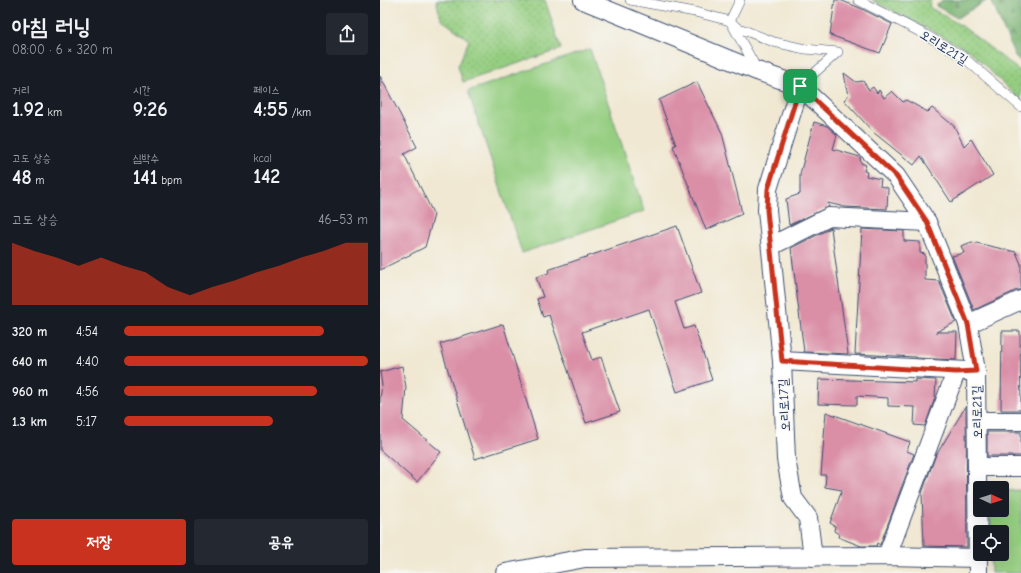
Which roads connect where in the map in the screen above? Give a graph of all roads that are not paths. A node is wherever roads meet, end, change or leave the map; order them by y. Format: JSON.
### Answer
{"nodes":[{"id":1,"x":583,"y":0,"type":"edge"},
{"id":2,"x":630,"y":0,"type":"edge"},
{"id":3,"x":740,"y":0,"type":"edge"},
{"id":4,"x":858,"y":0,"type":"edge"},
{"id":5,"x":730,"y":21,"type":"junction"},
{"id":6,"x":757,"y":71,"type":"junction"},
{"id":7,"x":800,"y":86,"type":"junction"},
{"id":8,"x":1021,"y":107,"type":"edge"},
{"id":9,"x":927,"y":222,"type":"junction"},
{"id":10,"x":771,"y":246,"type":"junction"},
{"id":11,"x":1021,"y":300,"type":"edge"},
{"id":12,"x":968,"y":324,"type":"junction"},
{"id":13,"x":782,"y":361,"type":"junction"},
{"id":14,"x":976,"y":371,"type":"junction"},
{"id":15,"x":956,"y":372,"type":"junction"},
{"id":16,"x":977,"y":421,"type":"junction"},
{"id":17,"x":1021,"y":421,"type":"edge"},
{"id":18,"x":977,"y":467,"type":"junction"},
{"id":19,"x":1021,"y":467,"type":"edge"},
{"id":20,"x":887,"y":556,"type":"junction"},
{"id":21,"x":813,"y":557,"type":"junction"},
{"id":22,"x":646,"y":566,"type":"edge"},
{"id":23,"x":978,"y":566,"type":"edge"},
{"id":24,"x":505,"y":573,"type":"edge"}],
"edges":[{"from":1,"to":6,"type":"street","name":"오리로21길"},
{"from":2,"to":5,"type":"lane"},
{"from":3,"to":5,"type":"lane"},
{"from":4,"to":8,"type":"lane","name":"오리로21길"},
{"from":5,"to":6,"type":"lane"},
{"from":5,"to":7,"type":"lane"},
{"from":6,"to":7,"type":"street","name":"오리로21길"},
{"from":7,"to":9,"type":"street","name":"오리로21길"},
{"from":7,"to":10,"type":"street","name":"오리로17길"},
{"from":9,"to":10,"type":"street"},
{"from":9,"to":12,"type":"street","name":"오리로21길"},
{"from":10,"to":13,"type":"street","name":"오리로17길"},
{"from":11,"to":12,"type":"street"},
{"from":12,"to":14,"type":"street","name":"오리로21길"},
{"from":13,"to":15,"type":"street"},
{"from":13,"to":21,"type":"street","name":"오리로17길"},
{"from":14,"to":15,"type":"street"},
{"from":14,"to":16,"type":"street","name":"오리로21길"},
{"from":15,"to":20,"type":"street"},
{"from":16,"to":17,"type":"street"},
{"from":16,"to":18,"type":"street","name":"오리로21길"},
{"from":18,"to":19,"type":"street"},
{"from":18,"to":23,"type":"street","name":"오리로21길"},
{"from":20,"to":21,"type":"street"},
{"from":20,"to":23,"type":"street"},
{"from":21,"to":22,"type":"street"},
{"from":22,"to":24,"type":"street"}]}
